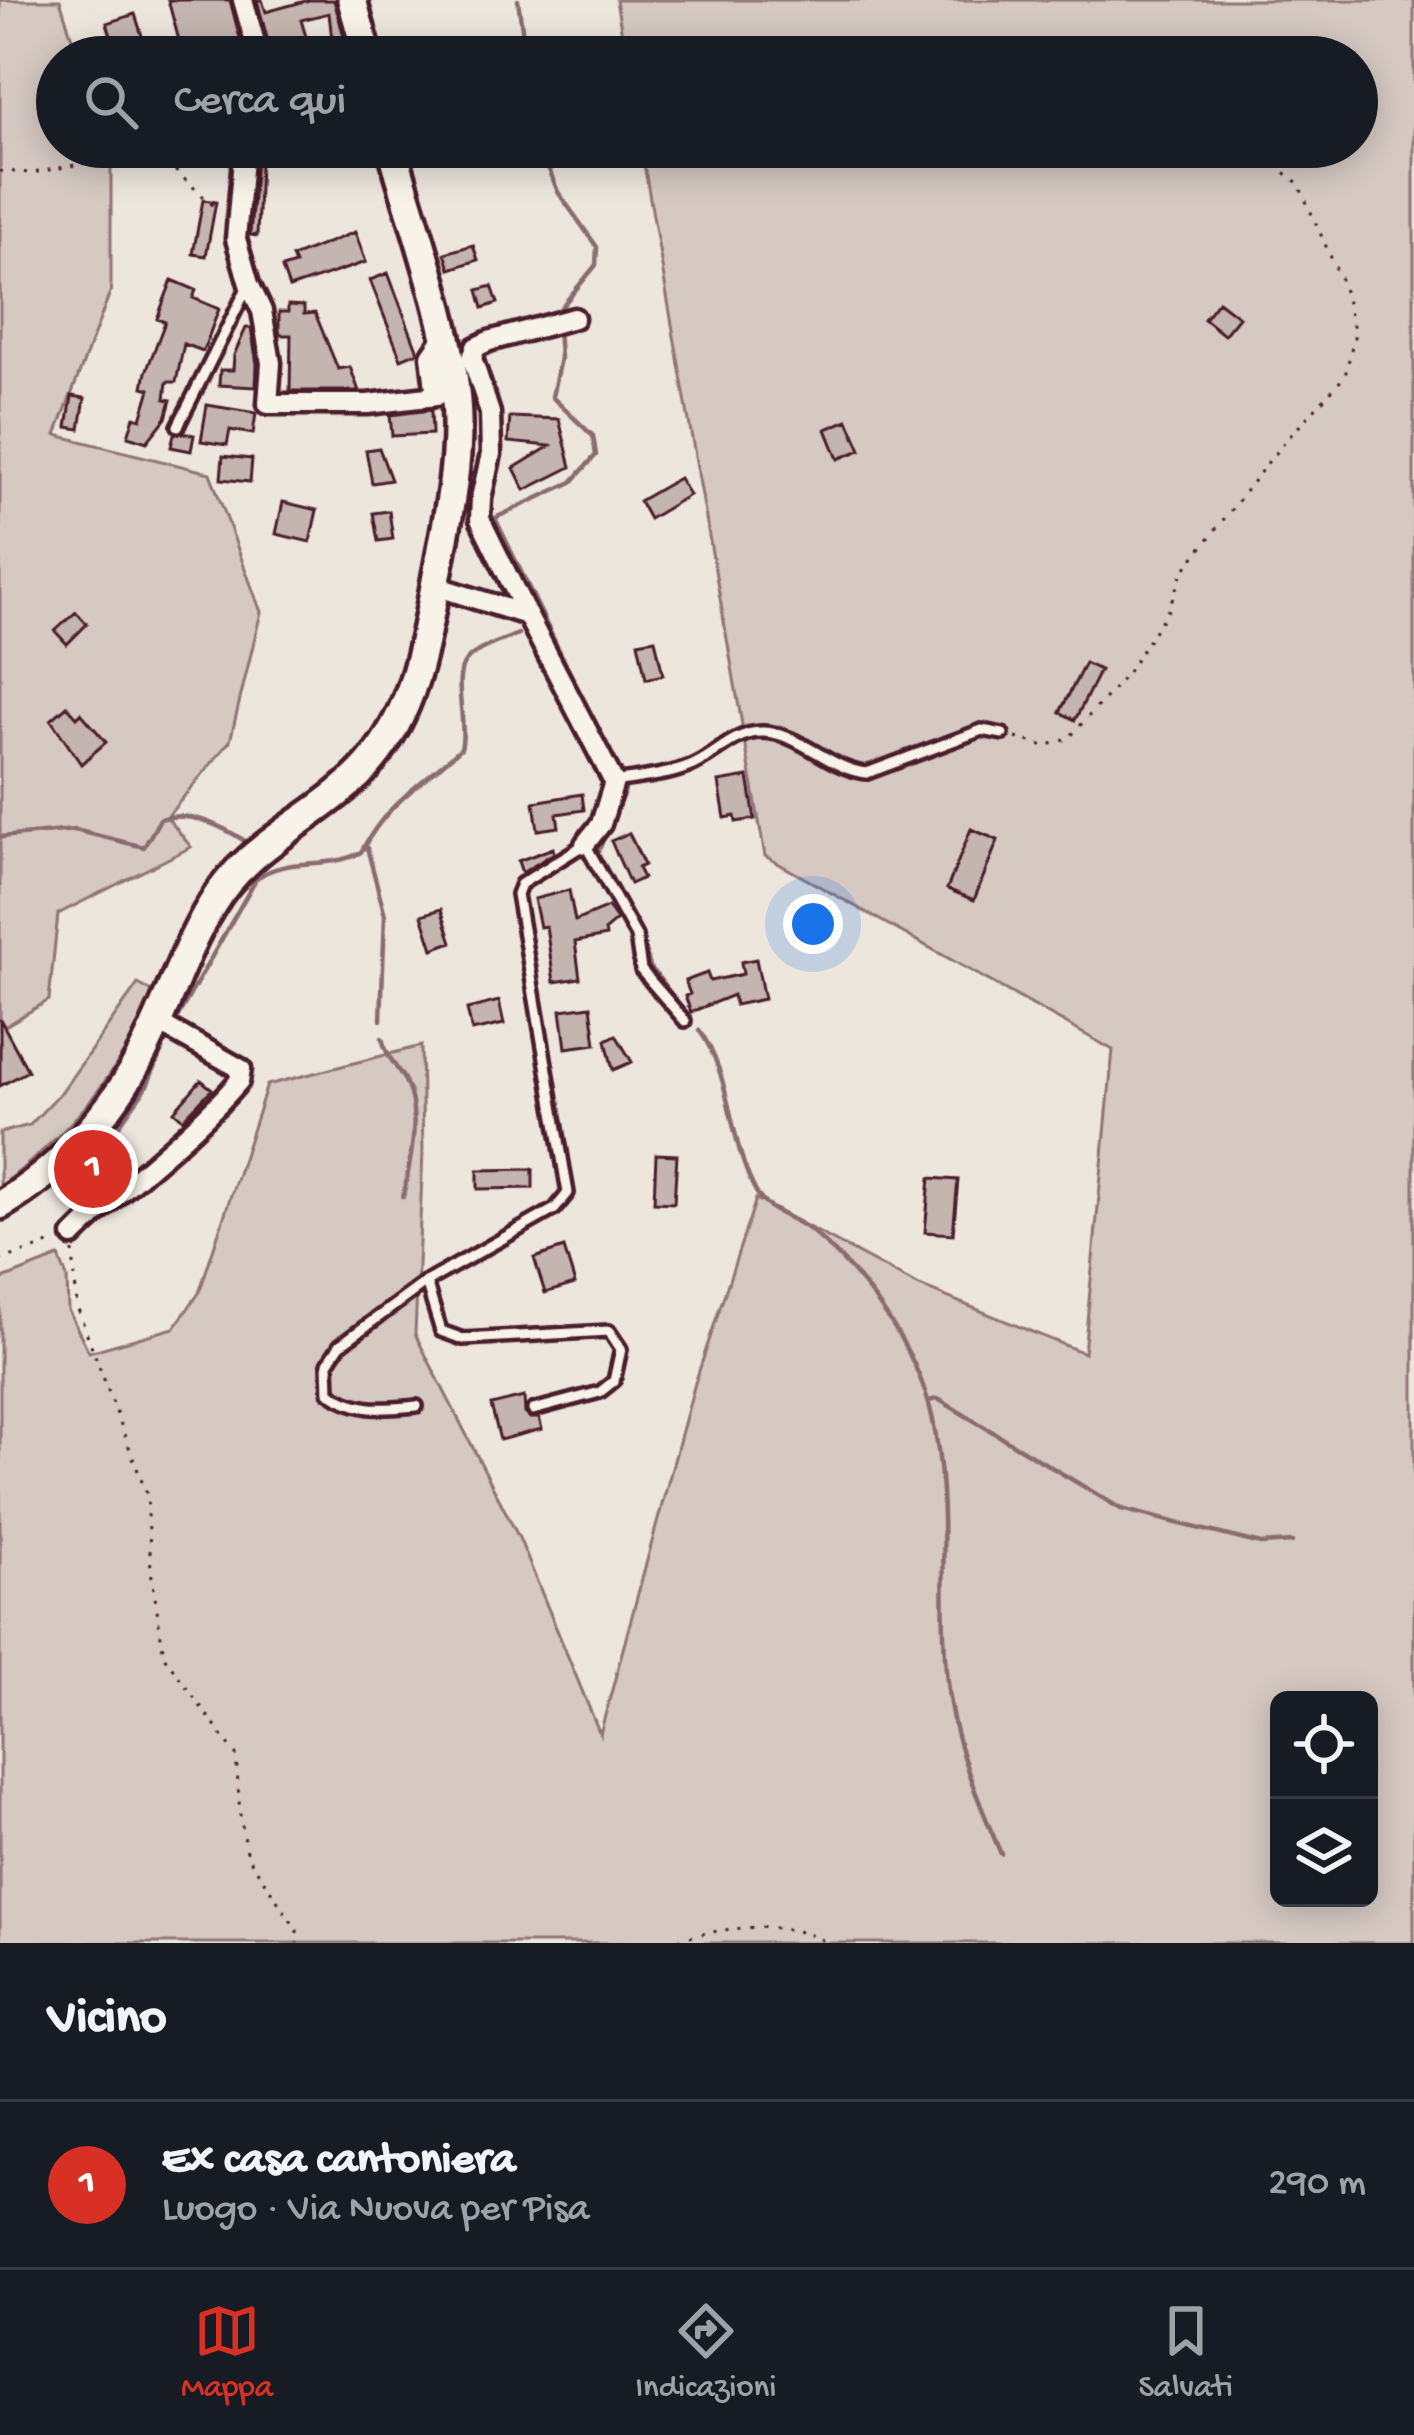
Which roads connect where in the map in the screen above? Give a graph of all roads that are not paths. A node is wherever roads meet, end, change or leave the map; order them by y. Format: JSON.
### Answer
{"nodes":[{"id":1,"x":243,"y":0,"type":"edge"},
{"id":2,"x":352,"y":0,"type":"edge"},
{"id":3,"x":253,"y":36,"type":"edge"},
{"id":4,"x":362,"y":36,"type":"edge"},
{"id":5,"x":242,"y":168,"type":"edge"},
{"id":6,"x":398,"y":168,"type":"edge"},
{"id":7,"x":249,"y":284,"type":"junction"},
{"id":8,"x":574,"y":318,"type":"dead end"},
{"id":9,"x":444,"y":337,"type":"junction"},
{"id":10,"x":178,"y":426,"type":"dead end"},
{"id":11,"x":435,"y":586,"type":"junction"},
{"id":12,"x":527,"y":615,"type":"junction"},
{"id":13,"x":1003,"y":734,"type":"road end"},
{"id":14,"x":614,"y":782,"type":"junction"},
{"id":15,"x":585,"y":844,"type":"junction"},
{"id":16,"x":686,"y":1021,"type":"dead end"},
{"id":17,"x":158,"y":1022,"type":"junction"},
{"id":18,"x":0,"y":1204,"type":"edge"},
{"id":19,"x":73,"y":1236,"type":"road end"},
{"id":20,"x":426,"y":1282,"type":"junction"},
{"id":21,"x":417,"y":1406,"type":"dead end"},
{"id":22,"x":533,"y":1410,"type":"dead end"}],
"edges":[{"from":1,"to":3,"type":"street"},
{"from":2,"to":4,"type":"main road"},
{"from":5,"to":7,"type":"street"},
{"from":6,"to":9,"type":"main road"},
{"from":7,"to":9,"type":"street"},
{"from":7,"to":10,"type":"lane"},
{"from":8,"to":12,"type":"street"},
{"from":9,"to":11,"type":"main road"},
{"from":11,"to":12,"type":"street"},
{"from":11,"to":17,"type":"main road"},
{"from":12,"to":14,"type":"street"},
{"from":13,"to":14,"type":"lane"},
{"from":14,"to":15,"type":"street"},
{"from":15,"to":16,"type":"lane"},
{"from":15,"to":20,"type":"lane"},
{"from":17,"to":18,"type":"main road"},
{"from":17,"to":19,"type":"street"},
{"from":20,"to":21,"type":"lane"},
{"from":20,"to":22,"type":"lane"}]}
